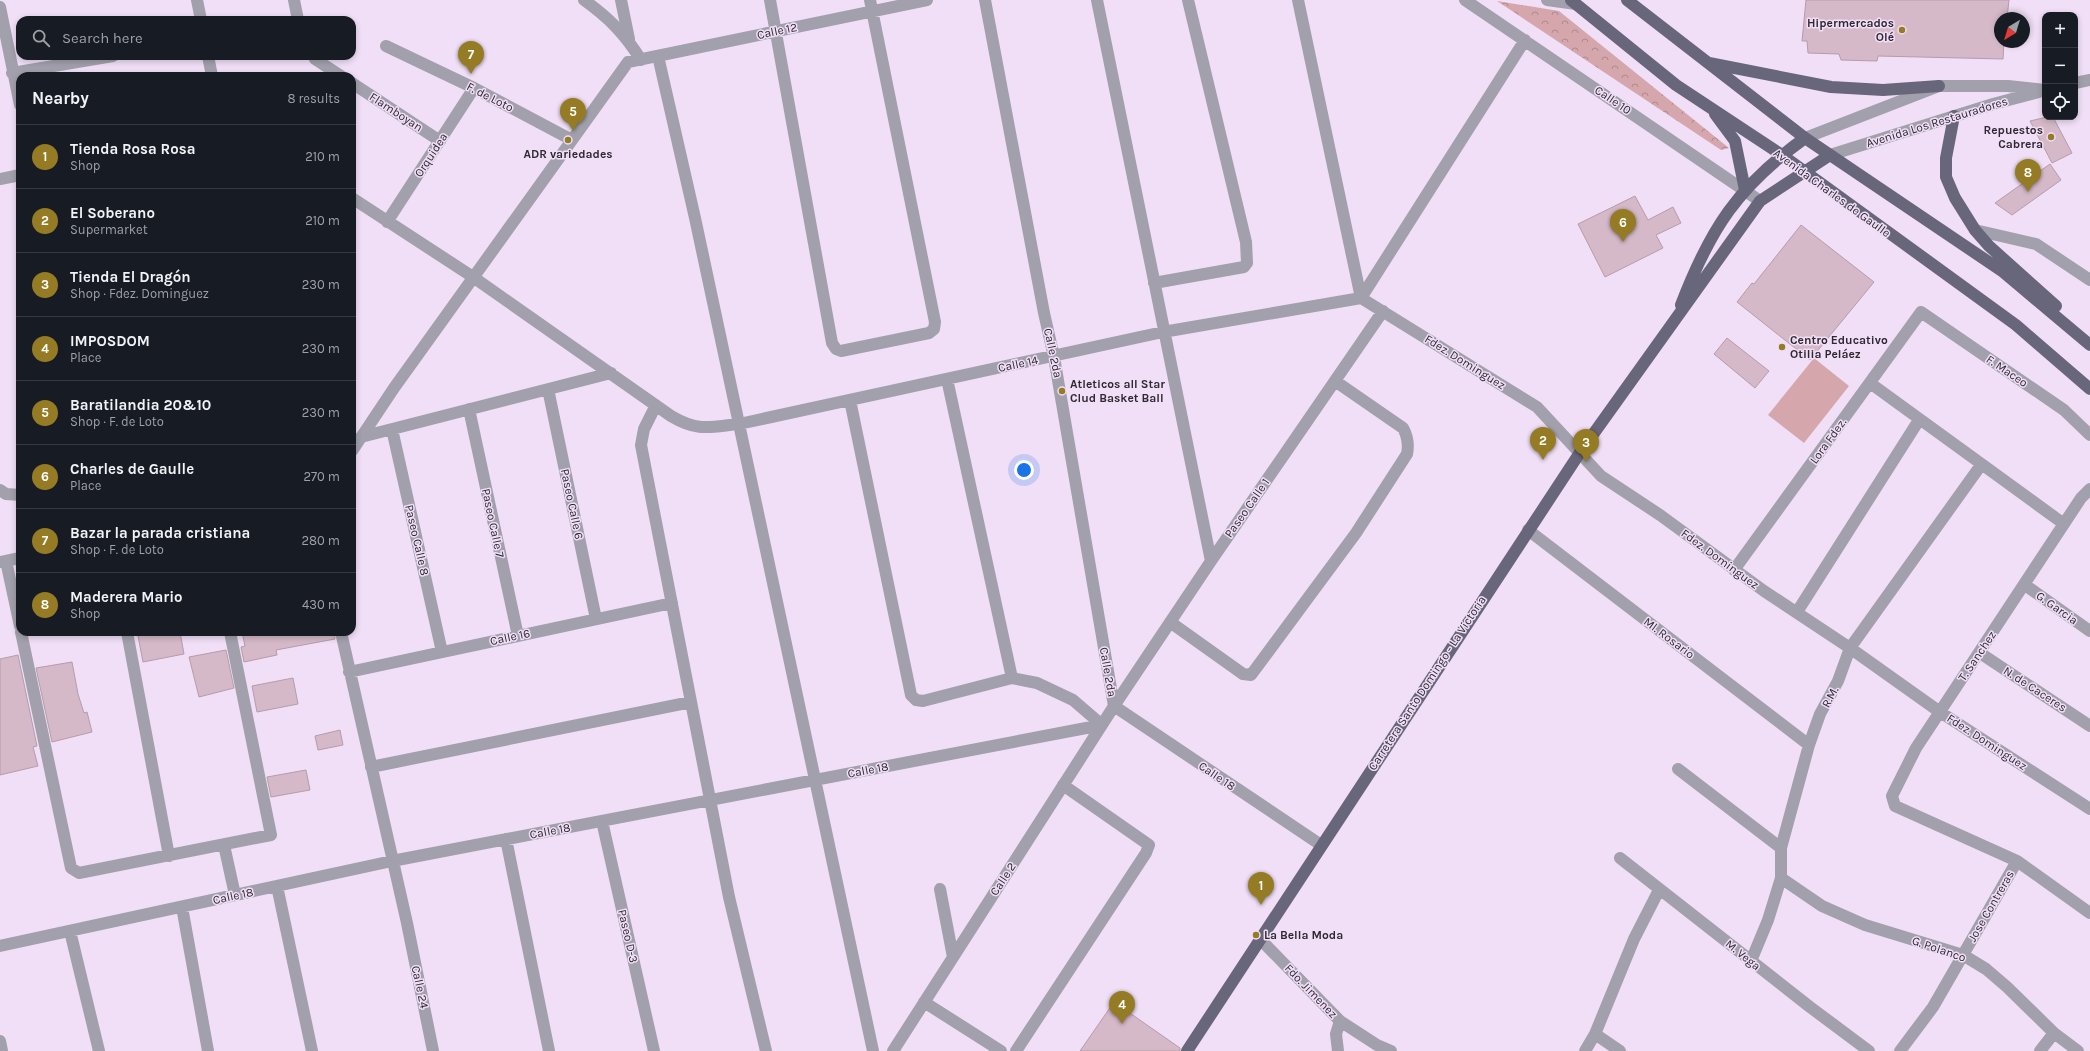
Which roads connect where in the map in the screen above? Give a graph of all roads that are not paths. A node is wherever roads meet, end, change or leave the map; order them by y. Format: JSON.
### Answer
{"nodes":[{"id":1,"x":197,"y":0,"type":"edge"},
{"id":2,"x":294,"y":0,"type":"edge"},
{"id":3,"x":584,"y":0,"type":"edge"},
{"id":4,"x":621,"y":0,"type":"edge"},
{"id":5,"x":770,"y":0,"type":"edge"},
{"id":6,"x":927,"y":0,"type":"edge"},
{"id":7,"x":985,"y":0,"type":"edge"},
{"id":8,"x":1097,"y":0,"type":"edge"},
{"id":9,"x":1188,"y":0,"type":"edge"},
{"id":10,"x":1298,"y":0,"type":"edge"},
{"id":11,"x":1465,"y":0,"type":"edge"},
{"id":12,"x":1547,"y":0,"type":"edge"},
{"id":13,"x":1627,"y":0,"type":"edge"},
{"id":14,"x":1574,"y":2,"type":"edge"},
{"id":15,"x":871,"y":6,"type":"edge"},
{"id":16,"x":0,"y":8,"type":"edge"},
{"id":17,"x":200,"y":16,"type":"edge"},
{"id":18,"x":297,"y":16,"type":"edge"},
{"id":19,"x":777,"y":31,"type":"junction"},
{"id":20,"x":1525,"y":40,"type":"junction"},
{"id":21,"x":629,"y":41,"type":"junction"},
{"id":22,"x":386,"y":46,"type":"dead end"},
{"id":23,"x":658,"y":56,"type":"junction"},
{"id":24,"x":89,"y":60,"type":"edge"},
{"id":25,"x":209,"y":60,"type":"edge"},
{"id":26,"x":317,"y":60,"type":"edge"},
{"id":27,"x":641,"y":60,"type":"junction"},
{"id":28,"x":1706,"y":63,"type":"junction"},
{"id":29,"x":16,"y":72,"type":"edge"},
{"id":30,"x":18,"y":72,"type":"edge"},
{"id":31,"x":211,"y":72,"type":"edge"},
{"id":32,"x":335,"y":72,"type":"edge"},
{"id":33,"x":12,"y":73,"type":"junction"},
{"id":34,"x":2090,"y":80,"type":"edge"},
{"id":35,"x":2078,"y":82,"type":"edge"},
{"id":36,"x":356,"y":86,"type":"edge"},
{"id":37,"x":1939,"y":86,"type":"junction"},
{"id":38,"x":474,"y":88,"type":"junction"},
{"id":39,"x":16,"y":89,"type":"edge"},
{"id":40,"x":2042,"y":90,"type":"edge"},
{"id":41,"x":2042,"y":91,"type":"edge"},
{"id":42,"x":1711,"y":108,"type":"junction"},
{"id":43,"x":1954,"y":116,"type":"junction"},
{"id":44,"x":1805,"y":138,"type":"junction"},
{"id":45,"x":572,"y":140,"type":"junction"},
{"id":46,"x":440,"y":141,"type":"junction"},
{"id":47,"x":1782,"y":155,"type":"junction"},
{"id":48,"x":1830,"y":155,"type":"junction"},
{"id":49,"x":1804,"y":172,"type":"junction"},
{"id":50,"x":16,"y":176,"type":"edge"},
{"id":51,"x":0,"y":179,"type":"edge"},
{"id":52,"x":1745,"y":190,"type":"junction"},
{"id":53,"x":356,"y":201,"type":"edge"},
{"id":54,"x":1760,"y":201,"type":"junction"},
{"id":55,"x":387,"y":222,"type":"junction"},
{"id":56,"x":1975,"y":230,"type":"junction"},
{"id":57,"x":474,"y":277,"type":"junction"},
{"id":58,"x":2090,"y":280,"type":"edge"},
{"id":59,"x":1154,"y":283,"type":"junction"},
{"id":60,"x":1361,"y":298,"type":"junction"},
{"id":61,"x":1383,"y":311,"type":"junction"},
{"id":62,"x":1921,"y":312,"type":"joint"},
{"id":63,"x":1675,"y":321,"type":"junction"},
{"id":64,"x":1163,"y":332,"type":"junction"},
{"id":65,"x":2087,"y":342,"type":"edge"},
{"id":66,"x":1054,"y":357,"type":"junction"},
{"id":67,"x":611,"y":373,"type":"junction"},
{"id":68,"x":947,"y":379,"type":"junction"},
{"id":69,"x":1335,"y":381,"type":"junction"},
{"id":70,"x":1870,"y":383,"type":"junction"},
{"id":71,"x":548,"y":389,"type":"junction"},
{"id":72,"x":2090,"y":389,"type":"edge"},
{"id":73,"x":850,"y":400,"type":"junction"},
{"id":74,"x":656,"y":405,"type":"junction"},
{"id":75,"x":469,"y":409,"type":"junction"},
{"id":76,"x":1919,"y":420,"type":"junction"},
{"id":77,"x":739,"y":424,"type":"junction"},
{"id":78,"x":392,"y":429,"type":"junction"},
{"id":79,"x":2090,"y":435,"type":"edge"},
{"id":80,"x":361,"y":437,"type":"junction"},
{"id":81,"x":356,"y":445,"type":"edge"},
{"id":82,"x":1579,"y":454,"type":"junction"},
{"id":83,"x":1981,"y":465,"type":"junction"},
{"id":84,"x":2090,"y":489,"type":"edge"},
{"id":85,"x":0,"y":490,"type":"edge"},
{"id":86,"x":16,"y":495,"type":"edge"},
{"id":87,"x":2064,"y":524,"type":"junction"},
{"id":88,"x":1528,"y":530,"type":"junction"},
{"id":89,"x":16,"y":559,"type":"edge"},
{"id":90,"x":1211,"y":561,"type":"junction"},
{"id":91,"x":3,"y":562,"type":"edge"},
{"id":92,"x":1734,"y":570,"type":"junction"},
{"id":93,"x":2024,"y":585,"type":"junction"},
{"id":94,"x":672,"y":603,"type":"junction"},
{"id":95,"x":16,"y":611,"type":"edge"},
{"id":96,"x":1797,"y":612,"type":"junction"},
{"id":97,"x":596,"y":619,"type":"junction"},
{"id":98,"x":1170,"y":622,"type":"junction"},
{"id":99,"x":2090,"y":631,"type":"edge"},
{"id":100,"x":22,"y":636,"type":"edge"},
{"id":101,"x":129,"y":636,"type":"edge"},
{"id":102,"x":231,"y":636,"type":"edge"},
{"id":103,"x":342,"y":636,"type":"edge"},
{"id":104,"x":518,"y":636,"type":"junction"},
{"id":105,"x":1850,"y":648,"type":"junction"},
{"id":106,"x":442,"y":652,"type":"junction"},
{"id":107,"x":1980,"y":653,"type":"junction"},
{"id":108,"x":349,"y":672,"type":"junction"},
{"id":109,"x":1012,"y":678,"type":"junction"},
{"id":110,"x":691,"y":702,"type":"junction"},
{"id":111,"x":1114,"y":706,"type":"junction"},
{"id":112,"x":1940,"y":712,"type":"junction"},
{"id":113,"x":1102,"y":725,"type":"junction"},
{"id":114,"x":2090,"y":726,"type":"edge"},
{"id":115,"x":1809,"y":745,"type":"junction"},
{"id":116,"x":371,"y":767,"type":"junction"},
{"id":117,"x":1678,"y":769,"type":"dead end"},
{"id":118,"x":815,"y":780,"type":"junction"},
{"id":119,"x":1063,"y":785,"type":"junction"},
{"id":120,"x":710,"y":800,"type":"junction"},
{"id":121,"x":2090,"y":809,"type":"edge"},
{"id":122,"x":602,"y":821,"type":"junction"},
{"id":123,"x":506,"y":840,"type":"junction"},
{"id":124,"x":224,"y":845,"type":"junction"},
{"id":125,"x":1321,"y":845,"type":"junction"},
{"id":126,"x":1781,"y":848,"type":"junction"},
{"id":127,"x":169,"y":856,"type":"junction"},
{"id":128,"x":1620,"y":858,"type":"dead end"},
{"id":129,"x":392,"y":861,"type":"junction"},
{"id":130,"x":2017,"y":862,"type":"junction"},
{"id":131,"x":1781,"y":878,"type":"junction"},
{"id":132,"x":277,"y":886,"type":"junction"},
{"id":133,"x":940,"y":889,"type":"dead end"},
{"id":134,"x":1659,"y":890,"type":"junction"},
{"id":135,"x":236,"y":895,"type":"junction"},
{"id":136,"x":182,"y":907,"type":"junction"},
{"id":137,"x":2090,"y":912,"type":"edge"},
{"id":138,"x":70,"y":931,"type":"junction"},
{"id":139,"x":1260,"y":939,"type":"junction"},
{"id":140,"x":0,"y":946,"type":"edge"},
{"id":141,"x":1963,"y":955,"type":"junction"},
{"id":142,"x":953,"y":957,"type":"junction"},
{"id":143,"x":1751,"y":961,"type":"junction"},
{"id":144,"x":924,"y":1002,"type":"junction"},
{"id":145,"x":1340,"y":1021,"type":"junction"},
{"id":146,"x":2054,"y":1033,"type":"junction"},
{"id":147,"x":1595,"y":1034,"type":"junction"},
{"id":148,"x":0,"y":1041,"type":"edge"},
{"id":149,"x":2,"y":1051,"type":"edge"},
{"id":150,"x":99,"y":1051,"type":"edge"},
{"id":151,"x":208,"y":1051,"type":"edge"},
{"id":152,"x":312,"y":1051,"type":"edge"},
{"id":153,"x":433,"y":1051,"type":"edge"},
{"id":154,"x":549,"y":1051,"type":"edge"},
{"id":155,"x":654,"y":1051,"type":"edge"},
{"id":156,"x":766,"y":1051,"type":"edge"},
{"id":157,"x":873,"y":1051,"type":"edge"},
{"id":158,"x":892,"y":1051,"type":"edge"},
{"id":159,"x":1001,"y":1051,"type":"edge"},
{"id":160,"x":1016,"y":1051,"type":"edge"},
{"id":161,"x":1187,"y":1051,"type":"edge"},
{"id":162,"x":1338,"y":1051,"type":"edge"},
{"id":163,"x":1391,"y":1051,"type":"edge"},
{"id":164,"x":1585,"y":1051,"type":"edge"},
{"id":165,"x":1620,"y":1051,"type":"edge"},
{"id":166,"x":1869,"y":1051,"type":"edge"},
{"id":167,"x":1900,"y":1051,"type":"edge"},
{"id":168,"x":2040,"y":1051,"type":"edge"},
{"id":169,"x":2078,"y":1051,"type":"edge"}],
"edges":[{"from":1,"to":17,"type":"street"},
{"from":2,"to":18,"type":"street"},
{"from":3,"to":21,"type":"street"},
{"from":4,"to":21,"type":"street"},
{"from":5,"to":19,"type":"street"},
{"from":6,"to":15,"type":"street","name":"Calle 12"},
{"from":7,"to":66,"type":"street","name":"Calle 2da"},
{"from":8,"to":59,"type":"street"},
{"from":9,"to":59,"type":"street"},
{"from":10,"to":60,"type":"street"},
{"from":11,"to":20,"type":"street","name":"Calle 10"},
{"from":12,"to":14,"type":"street"},
{"from":13,"to":28,"type":"main road"},
{"from":14,"to":42,"type":"main road","name":"Avenida Charles de Gaulle"},
{"from":15,"to":19,"type":"street","name":"Calle 12"},
{"from":15,"to":19,"type":"street"},
{"from":16,"to":33,"type":"street"},
{"from":19,"to":23,"type":"street","name":"Calle 12"},
{"from":20,"to":52,"type":"street","name":"Calle 10"},
{"from":20,"to":60,"type":"street"},
{"from":21,"to":27,"type":"street"},
{"from":22,"to":38,"type":"street","name":"F. de Loto"},
{"from":23,"to":27,"type":"street","name":"Calle 12"},
{"from":23,"to":77,"type":"street"},
{"from":24,"to":30,"type":"street"},
{"from":25,"to":31,"type":"street"},
{"from":26,"to":32,"type":"street"},
{"from":27,"to":45,"type":"street","name":"Calle 12"},
{"from":28,"to":37,"type":"main road"},
{"from":28,"to":44,"type":"main road"},
{"from":29,"to":33,"type":"street"},
{"from":33,"to":39,"type":"street"},
{"from":34,"to":35,"type":"street"},
{"from":36,"to":46,"type":"street","name":"Flamboyan"},
{"from":37,"to":40,"type":"street","name":"Avenida Los Restauradores"},
{"from":37,"to":44,"type":"street","name":"Avenida Los Restauradores"},
{"from":38,"to":45,"type":"street","name":"F. de Loto"},
{"from":38,"to":46,"type":"street","name":"Orquidea"},
{"from":41,"to":43,"type":"street","name":"Avenida Los Restauradores"},
{"from":42,"to":47,"type":"main road","name":"Avenida Charles de Gaulle"},
{"from":42,"to":52,"type":"main road"},
{"from":43,"to":48,"type":"street","name":"Avenida Los Restauradores"},
{"from":43,"to":56,"type":"main road"},
{"from":44,"to":47,"type":"main road","name":"Carretera Santo Domingo - La Victoria"},
{"from":44,"to":48,"type":"main road"},
{"from":45,"to":57,"type":"street"},
{"from":46,"to":55,"type":"street","name":"Orquidea"},
{"from":47,"to":49,"type":"main road","name":"Avenida Charles de Gaulle"},
{"from":47,"to":52,"type":"main road","name":"Carretera Santo Domingo - La Victoria"},
{"from":48,"to":49,"type":"main road","name":"Carretera Santo Domingo - La Victoria"},
{"from":48,"to":65,"type":"main road"},
{"from":49,"to":54,"type":"main road","name":"Carretera Santo Domingo - La Victoria"},
{"from":49,"to":72,"type":"main road","name":"Avenida Charles de Gaulle"},
{"from":50,"to":51,"type":"street"},
{"from":52,"to":54,"type":"street","name":"Calle 10"},
{"from":52,"to":63,"type":"main road","name":"Carretera Santo Domingo - La Victoria"},
{"from":53,"to":55,"type":"street"},
{"from":54,"to":63,"type":"main road","name":"Carretera Santo Domingo - La Victoria"},
{"from":55,"to":57,"type":"street"},
{"from":56,"to":58,"type":"street"},
{"from":56,"to":65,"type":"main road"},
{"from":57,"to":67,"type":"street"},
{"from":57,"to":80,"type":"street"},
{"from":59,"to":64,"type":"street"},
{"from":60,"to":61,"type":"street","name":"Fdez. Dominguez"},
{"from":60,"to":64,"type":"street","name":"Calle 14"},
{"from":61,"to":69,"type":"street","name":"Paseo Calle 1"},
{"from":61,"to":82,"type":"street","name":"Fdez. Dominguez"},
{"from":62,"to":70,"type":"street","name":"Lora Fdez."},
{"from":62,"to":79,"type":"street","name":"F. Maceo"},
{"from":63,"to":82,"type":"main road","name":"Carretera Santo Domingo - La Victoria"},
{"from":64,"to":66,"type":"street","name":"Calle 14"},
{"from":64,"to":90,"type":"street"},
{"from":66,"to":68,"type":"street","name":"Calle 14"},
{"from":66,"to":111,"type":"street","name":"Calle 2da"},
{"from":67,"to":71,"type":"street"},
{"from":67,"to":74,"type":"street"},
{"from":68,"to":73,"type":"street","name":"Calle 14"},
{"from":68,"to":109,"type":"street"},
{"from":69,"to":90,"type":"street","name":"Paseo Calle 1"},
{"from":69,"to":98,"type":"street"},
{"from":70,"to":76,"type":"street"},
{"from":70,"to":92,"type":"street","name":"Lora Fdez."},
{"from":71,"to":75,"type":"street"},
{"from":71,"to":97,"type":"street","name":"Paseo Calle 6"},
{"from":73,"to":77,"type":"street","name":"Calle 14"},
{"from":73,"to":109,"type":"street"},
{"from":74,"to":77,"type":"street","name":"Calle 14"},
{"from":74,"to":94,"type":"street"},
{"from":75,"to":78,"type":"street"},
{"from":75,"to":104,"type":"street","name":"Paseo Calle 7"},
{"from":76,"to":83,"type":"street"},
{"from":76,"to":96,"type":"street"},
{"from":77,"to":118,"type":"street"},
{"from":78,"to":80,"type":"street"},
{"from":78,"to":106,"type":"street","name":"Paseo Calle 8"},
{"from":80,"to":81,"type":"street"},
{"from":82,"to":88,"type":"main road","name":"Carretera Santo Domingo - La Victoria"},
{"from":82,"to":92,"type":"street","name":"Fdez. Dominguez"},
{"from":83,"to":87,"type":"street"},
{"from":83,"to":105,"type":"street","name":"R.M."},
{"from":84,"to":87,"type":"street","name":"T. Sanchez"},
{"from":85,"to":86,"type":"street"},
{"from":87,"to":93,"type":"street","name":"T. Sanchez"},
{"from":88,"to":115,"type":"street","name":"Ml. Rosario"},
{"from":88,"to":125,"type":"main road","name":"Carretera Santo Domingo - La Victoria"},
{"from":89,"to":91,"type":"street"},
{"from":90,"to":98,"type":"street","name":"Paseo Calle 1"},
{"from":91,"to":95,"type":"street"},
{"from":92,"to":96,"type":"street","name":"Fdez. Dominguez"},
{"from":93,"to":99,"type":"street","name":"G. Garcia"},
{"from":93,"to":107,"type":"street","name":"T. Sanchez"},
{"from":94,"to":97,"type":"street","name":"Calle 16"},
{"from":94,"to":110,"type":"street"},
{"from":96,"to":105,"type":"street","name":"Fdez. Dominguez"},
{"from":97,"to":104,"type":"street","name":"Calle 16"},
{"from":98,"to":111,"type":"street","name":"Paseo Calle 1"},
{"from":100,"to":127,"type":"street"},
{"from":101,"to":127,"type":"street"},
{"from":102,"to":124,"type":"street"},
{"from":103,"to":108,"type":"street","name":"Calle 24"},
{"from":104,"to":106,"type":"street","name":"Calle 16"},
{"from":105,"to":112,"type":"street","name":"Fdez. Dominguez"},
{"from":105,"to":115,"type":"street","name":"R.M."},
{"from":106,"to":108,"type":"street","name":"Calle 16"},
{"from":107,"to":112,"type":"street","name":"T. Sanchez"},
{"from":107,"to":114,"type":"street","name":"N. de Caceres"},
{"from":108,"to":116,"type":"street","name":"Calle 24"},
{"from":109,"to":113,"type":"street"},
{"from":110,"to":116,"type":"street"},
{"from":110,"to":120,"type":"street"},
{"from":111,"to":113,"type":"street","name":"Calle 2"},
{"from":111,"to":125,"type":"street","name":"Calle 18"},
{"from":112,"to":121,"type":"street","name":"Fdez. Dominguez"},
{"from":112,"to":130,"type":"street","name":"T. Sanchez"},
{"from":113,"to":118,"type":"street","name":"Calle 18"},
{"from":113,"to":119,"type":"street","name":"Calle 2"},
{"from":115,"to":126,"type":"street","name":"R.M."},
{"from":116,"to":129,"type":"street","name":"Calle 24"},
{"from":117,"to":126,"type":"street"},
{"from":118,"to":120,"type":"street","name":"Calle 18"},
{"from":118,"to":157,"type":"street"},
{"from":119,"to":142,"type":"street","name":"Calle 2"},
{"from":119,"to":160,"type":"street"},
{"from":120,"to":122,"type":"street","name":"Calle 18"},
{"from":120,"to":156,"type":"street"},
{"from":122,"to":123,"type":"street","name":"Calle 18"},
{"from":122,"to":155,"type":"street","name":"Paseo D-3"},
{"from":123,"to":129,"type":"street","name":"Calle 18"},
{"from":123,"to":154,"type":"street"},
{"from":124,"to":127,"type":"street"},
{"from":124,"to":135,"type":"street"},
{"from":125,"to":139,"type":"main road","name":"Carretera Santo Domingo - La Victoria"},
{"from":126,"to":131,"type":"street","name":"R.M."},
{"from":128,"to":134,"type":"street","name":"M. Vega"},
{"from":129,"to":132,"type":"street","name":"Calle 18"},
{"from":129,"to":153,"type":"street","name":"Calle 24"},
{"from":130,"to":137,"type":"street","name":"T. Sanchez"},
{"from":130,"to":141,"type":"street","name":"Jose Contreras"},
{"from":131,"to":141,"type":"street","name":"G. Polanco"},
{"from":131,"to":143,"type":"street","name":"R.M."},
{"from":132,"to":135,"type":"street","name":"Calle 18"},
{"from":132,"to":152,"type":"street"},
{"from":133,"to":142,"type":"street"},
{"from":134,"to":143,"type":"street","name":"M. Vega"},
{"from":134,"to":147,"type":"street"},
{"from":135,"to":136,"type":"street","name":"Calle 18"},
{"from":136,"to":138,"type":"street","name":"Calle 18"},
{"from":136,"to":151,"type":"street"},
{"from":138,"to":140,"type":"street","name":"Calle 18"},
{"from":138,"to":150,"type":"street"},
{"from":139,"to":145,"type":"street","name":"Fdo. Jimenez"},
{"from":139,"to":161,"type":"main road","name":"Carretera Santo Domingo - La Victoria"},
{"from":141,"to":146,"type":"street","name":"G. Polanco"},
{"from":141,"to":167,"type":"street","name":"Jose Contreras"},
{"from":142,"to":144,"type":"street","name":"Calle 2"},
{"from":143,"to":166,"type":"street","name":"M. Vega"},
{"from":144,"to":158,"type":"street","name":"Calle 2"},
{"from":144,"to":159,"type":"street"},
{"from":145,"to":162,"type":"street","name":"Fdo. Jimenez"},
{"from":145,"to":163,"type":"street"},
{"from":146,"to":168,"type":"street"},
{"from":146,"to":169,"type":"street","name":"G. Polanco"},
{"from":147,"to":164,"type":"street"},
{"from":147,"to":165,"type":"street"},
{"from":148,"to":149,"type":"street"}]}
